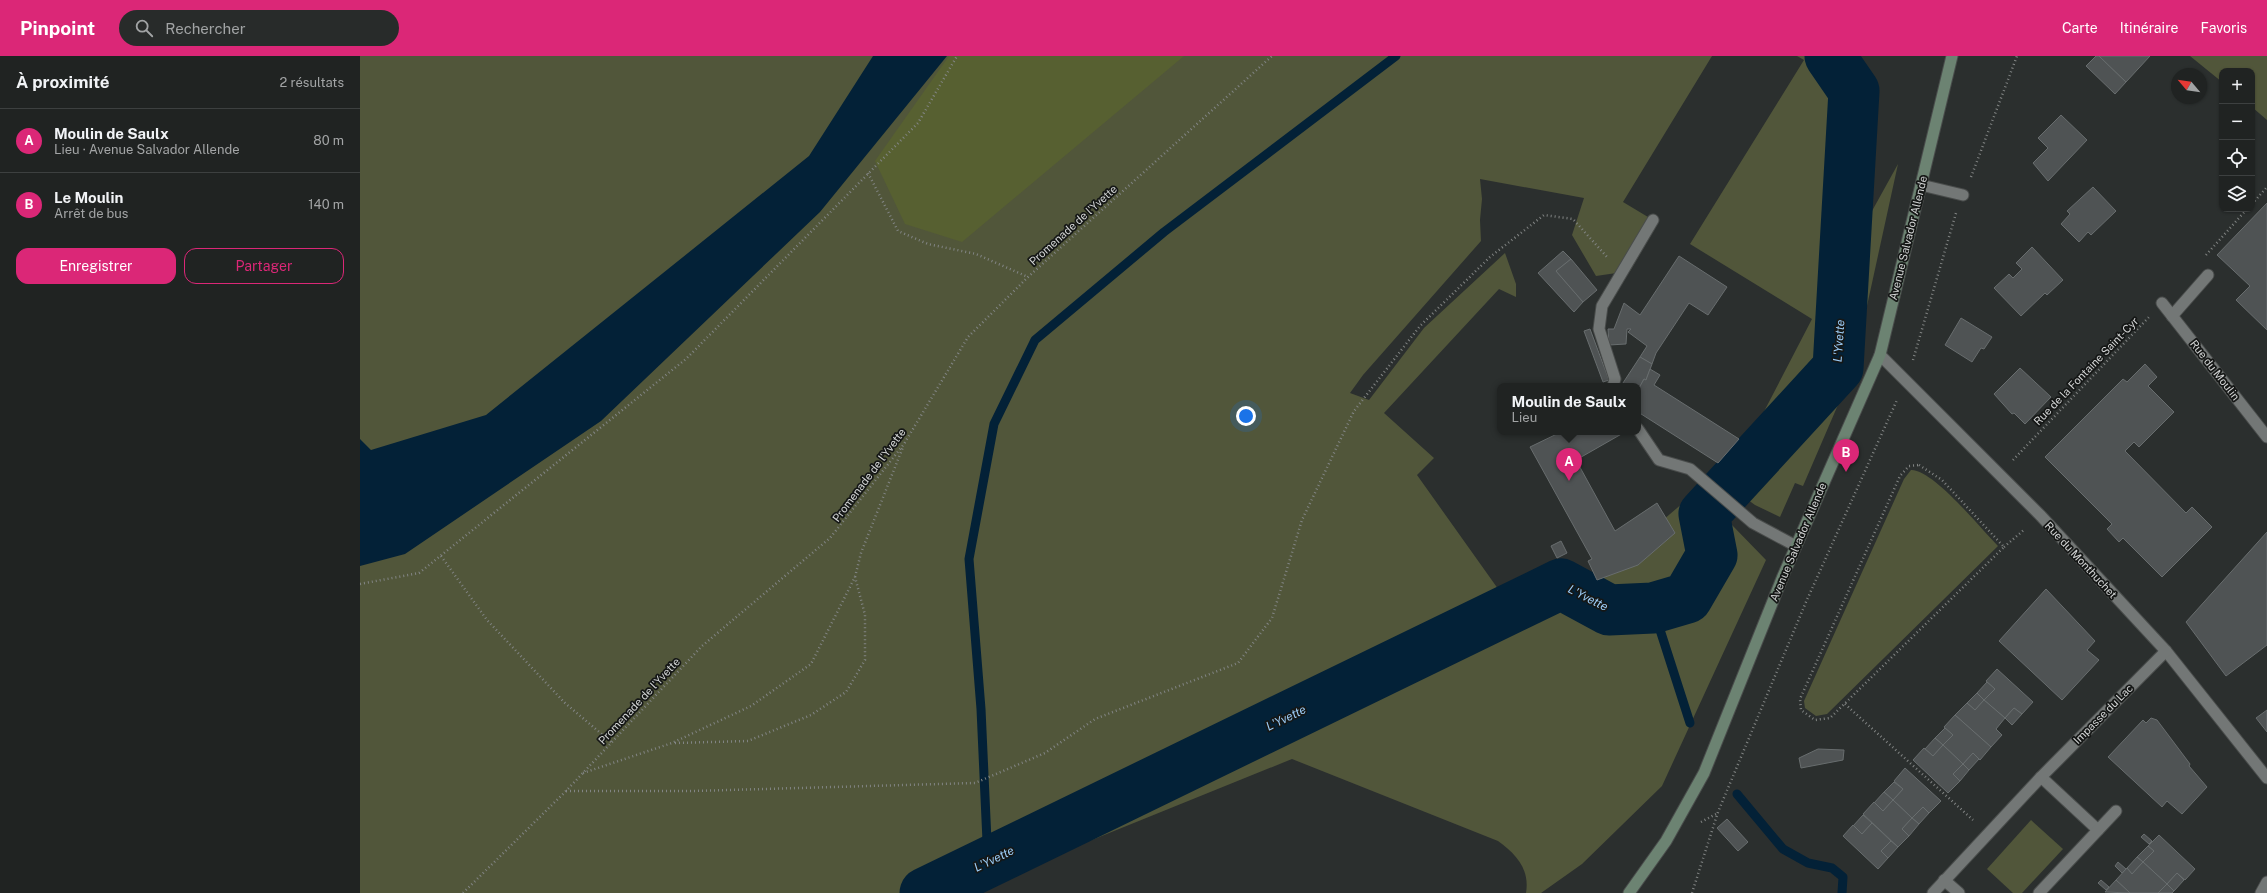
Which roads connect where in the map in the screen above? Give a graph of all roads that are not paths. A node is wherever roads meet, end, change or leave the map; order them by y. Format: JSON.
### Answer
{"nodes":[{"id":1,"x":1952,"y":56,"type":"edge"},
{"id":2,"x":1921,"y":184,"type":"junction"},
{"id":3,"x":1963,"y":195,"type":"road end"},
{"id":4,"x":1653,"y":220,"type":"dead end"},
{"id":5,"x":2208,"y":275,"type":"dead end"},
{"id":6,"x":2162,"y":303,"type":"road end"},
{"id":7,"x":2172,"y":316,"type":"junction"},
{"id":8,"x":1880,"y":355,"type":"junction"},
{"id":9,"x":1614,"y":383,"type":"edge"},
{"id":10,"x":1641,"y":433,"type":"edge"},
{"id":11,"x":2267,"y":437,"type":"edge"},
{"id":12,"x":1796,"y":546,"type":"junction"},
{"id":13,"x":2166,"y":651,"type":"junction"},
{"id":14,"x":2041,"y":777,"type":"junction"},
{"id":15,"x":2267,"y":778,"type":"edge"},
{"id":16,"x":2116,"y":811,"type":"dead end"},
{"id":17,"x":2098,"y":830,"type":"junction"},
{"id":18,"x":1944,"y":880,"type":"junction"},
{"id":19,"x":2267,"y":882,"type":"edge"},
{"id":20,"x":1629,"y":893,"type":"edge"},
{"id":21,"x":1933,"y":893,"type":"edge"},
{"id":22,"x":1959,"y":893,"type":"edge"},
{"id":23,"x":2039,"y":893,"type":"edge"},
{"id":24,"x":2261,"y":893,"type":"edge"}],
"edges":[{"from":1,"to":2,"type":"main road","name":"Avenue Salvador Allende"},
{"from":2,"to":3,"type":"street"},
{"from":2,"to":8,"type":"main road","name":"Avenue Salvador Allende"},
{"from":4,"to":9,"type":"street"},
{"from":5,"to":7,"type":"street"},
{"from":6,"to":7,"type":"street","name":"Rue du Moulin"},
{"from":7,"to":11,"type":"street","name":"Rue du Moulin"},
{"from":8,"to":12,"type":"main road","name":"Avenue Salvador Allende"},
{"from":8,"to":13,"type":"street","name":"Rue du Monthuchet"},
{"from":10,"to":12,"type":"street"},
{"from":12,"to":20,"type":"main road","name":"Avenue Salvador Allende"},
{"from":13,"to":14,"type":"street","name":"Impasse du Lac"},
{"from":13,"to":15,"type":"street","name":"Rue du Monthuchet"},
{"from":14,"to":17,"type":"street"},
{"from":14,"to":18,"type":"street","name":"Impasse du Lac"},
{"from":16,"to":17,"type":"street"},
{"from":17,"to":23,"type":"street"},
{"from":18,"to":21,"type":"street","name":"Impasse du Lac"},
{"from":18,"to":22,"type":"street"},
{"from":19,"to":24,"type":"street"}]}
